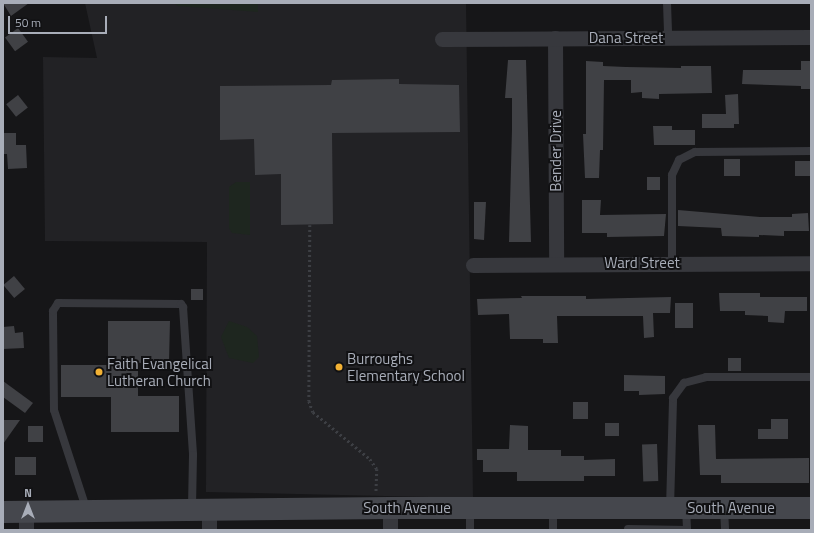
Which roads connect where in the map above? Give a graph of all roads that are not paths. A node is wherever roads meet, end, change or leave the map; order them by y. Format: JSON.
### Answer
{"nodes":[{"id":1,"x":667,"y":3,"type":"edge"},
{"id":2,"x":811,"y":37,"type":"edge"},
{"id":3,"x":556,"y":38,"type":"junction"},
{"id":4,"x":668,"y":38,"type":"junction"},
{"id":5,"x":442,"y":39,"type":"dead end"},
{"id":6,"x":811,"y":151,"type":"edge"},
{"id":7,"x":672,"y":263,"type":"junction"},
{"id":8,"x":811,"y":263,"type":"edge"},
{"id":9,"x":556,"y":264,"type":"junction"},
{"id":10,"x":473,"y":265,"type":"dead end"},
{"id":11,"x":811,"y":377,"type":"edge"},
{"id":12,"x":383,"y":508,"type":"junction"},
{"id":13,"x":470,"y":508,"type":"junction"},
{"id":14,"x":552,"y":508,"type":"junction"},
{"id":15,"x":678,"y":508,"type":"junction"},
{"id":16,"x":724,"y":508,"type":"junction"},
{"id":17,"x":811,"y":508,"type":"edge"},
{"id":18,"x":87,"y":511,"type":"junction"},
{"id":19,"x":3,"y":512,"type":"edge"},
{"id":20,"x":204,"y":517,"type":"edge"},
{"id":21,"x":26,"y":521,"type":"edge"},
{"id":22,"x":628,"y":529,"type":"edge"},
{"id":23,"x":390,"y":530,"type":"edge"},
{"id":24,"x":470,"y":530,"type":"edge"},
{"id":25,"x":553,"y":530,"type":"edge"},
{"id":26,"x":687,"y":530,"type":"edge"},
{"id":27,"x":725,"y":530,"type":"edge"}],
"edges":[{"from":1,"to":4,"type":"lane"},
{"from":2,"to":4,"type":"street","name":"Dana Street"},
{"from":3,"to":4,"type":"street","name":"Dana Street"},
{"from":3,"to":5,"type":"street","name":"Dana Street"},
{"from":3,"to":9,"type":"street","name":"Bender Drive"},
{"from":6,"to":7,"type":"lane"},
{"from":7,"to":8,"type":"street","name":"Ward Street"},
{"from":7,"to":9,"type":"street","name":"Ward Street"},
{"from":9,"to":10,"type":"street","name":"Ward Street"},
{"from":11,"to":15,"type":"lane"},
{"from":12,"to":13,"type":"street","name":"South Avenue"},
{"from":12,"to":20,"type":"street","name":"South Avenue"},
{"from":12,"to":23,"type":"street"},
{"from":13,"to":14,"type":"street","name":"South Avenue"},
{"from":13,"to":24,"type":"lane"},
{"from":14,"to":15,"type":"street","name":"South Avenue"},
{"from":14,"to":25,"type":"lane"},
{"from":15,"to":16,"type":"street","name":"South Avenue"},
{"from":15,"to":26,"type":"lane"},
{"from":16,"to":17,"type":"street","name":"South Avenue"},
{"from":16,"to":27,"type":"lane"},
{"from":18,"to":20,"type":"street","name":"South Avenue"},
{"from":18,"to":20,"type":"lane"},
{"from":18,"to":21,"type":"street","name":"South Avenue"},
{"from":19,"to":21,"type":"street","name":"South Avenue"},
{"from":22,"to":26,"type":"lane"}]}
